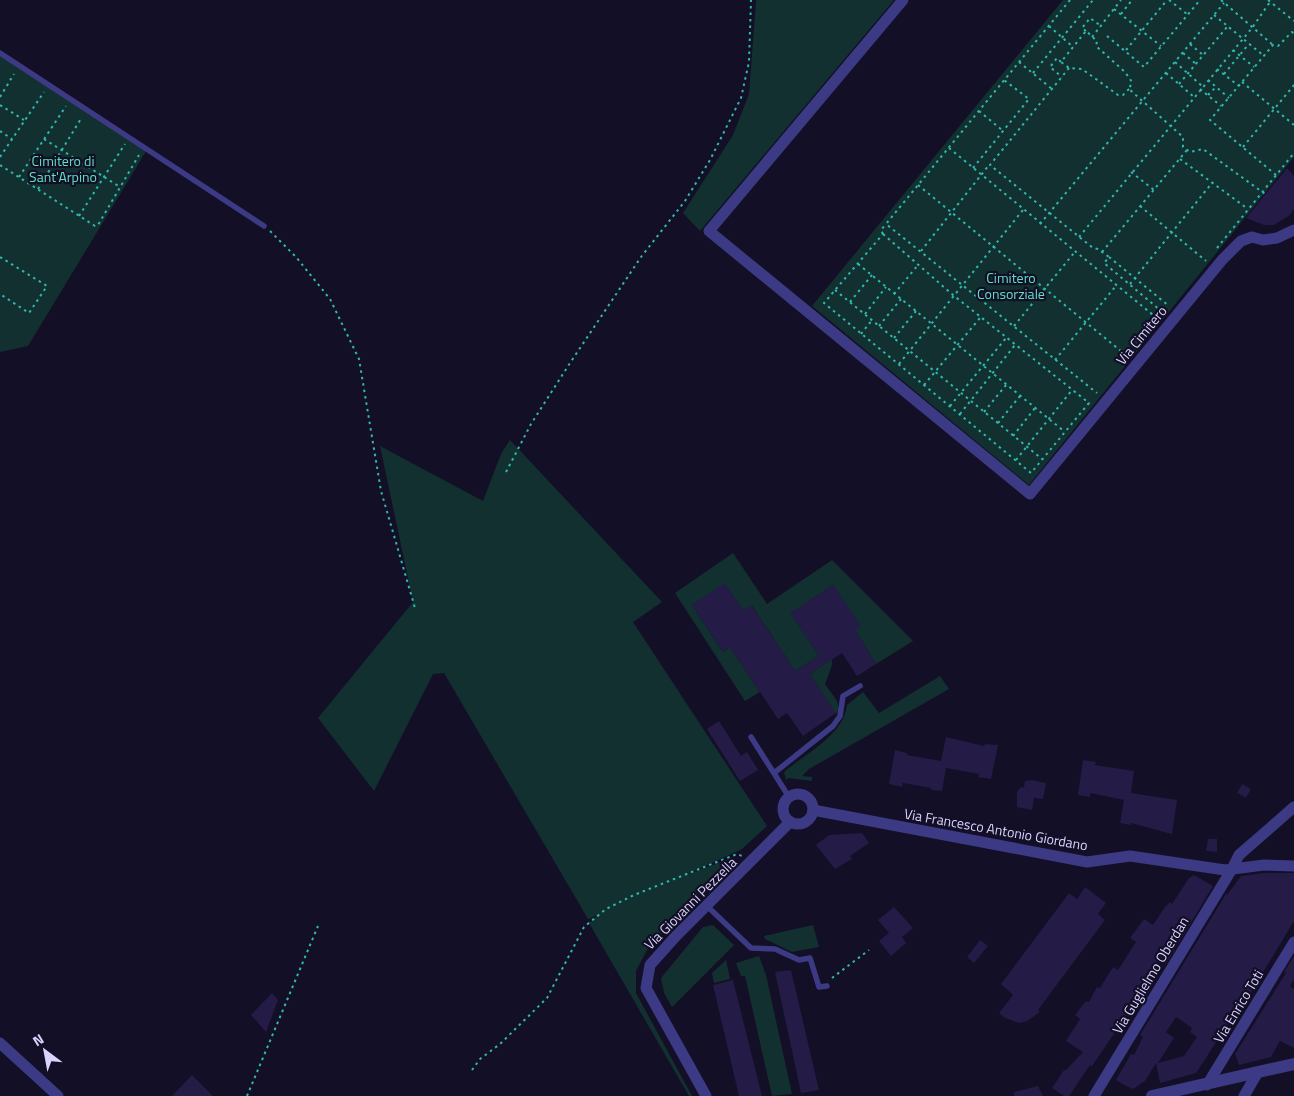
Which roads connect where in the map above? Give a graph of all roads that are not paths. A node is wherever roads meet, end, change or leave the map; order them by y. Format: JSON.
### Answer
{"nodes":[{"id":1,"x":903,"y":0,"type":"edge"},
{"id":2,"x":0,"y":53,"type":"edge"},
{"id":3,"x":264,"y":226,"type":"road end"},
{"id":4,"x":1294,"y":230,"type":"edge"},
{"id":5,"x":860,"y":686,"type":"dead end"},
{"id":6,"x":751,"y":737,"type":"dead end"},
{"id":7,"x":774,"y":773,"type":"junction"},
{"id":8,"x":789,"y":797,"type":"junction"},
{"id":9,"x":1294,"y":807,"type":"edge"},
{"id":10,"x":813,"y":810,"type":"junction"},
{"id":11,"x":790,"y":822,"type":"junction"},
{"id":12,"x":1294,"y":866,"type":"edge"},
{"id":13,"x":1232,"y":869,"type":"junction"},
{"id":14,"x":707,"y":906,"type":"junction"},
{"id":15,"x":1294,"y":942,"type":"edge"},
{"id":16,"x":826,"y":986,"type":"road end"},
{"id":17,"x":0,"y":1043,"type":"edge"},
{"id":18,"x":1294,"y":1064,"type":"edge"},
{"id":19,"x":1258,"y":1072,"type":"junction"},
{"id":20,"x":1207,"y":1085,"type":"junction"},
{"id":21,"x":58,"y":1096,"type":"edge"},
{"id":22,"x":706,"y":1096,"type":"edge"},
{"id":23,"x":1094,"y":1096,"type":"edge"},
{"id":24,"x":1152,"y":1096,"type":"edge"},
{"id":25,"x":1244,"y":1096,"type":"edge"}],
"edges":[{"from":1,"to":4,"type":"street","name":"Via Cimitero"},
{"from":2,"to":3,"type":"lane"},
{"from":5,"to":7,"type":"lane"},
{"from":6,"to":7,"type":"lane"},
{"from":7,"to":8,"type":"lane"},
{"from":8,"to":10,"type":"street"},
{"from":8,"to":11,"type":"street"},
{"from":9,"to":13,"type":"street","name":"Via Guglielmo Oberdan"},
{"from":10,"to":11,"type":"street"},
{"from":10,"to":13,"type":"street","name":"Via Francesco Antonio Giordano"},
{"from":11,"to":14,"type":"street","name":"Via Giovanni Pezzella"},
{"from":12,"to":13,"type":"street","name":"Via Francesco Antonio Giordano"},
{"from":13,"to":23,"type":"street","name":"Via Guglielmo Oberdan"},
{"from":14,"to":16,"type":"lane"},
{"from":14,"to":22,"type":"street","name":"Via Giovanni Pezzella"},
{"from":15,"to":20,"type":"street","name":"Via Enrico Toti"},
{"from":17,"to":21,"type":"street"},
{"from":18,"to":19,"type":"street"},
{"from":19,"to":20,"type":"street"},
{"from":19,"to":25,"type":"street"},
{"from":20,"to":24,"type":"street"}]}
